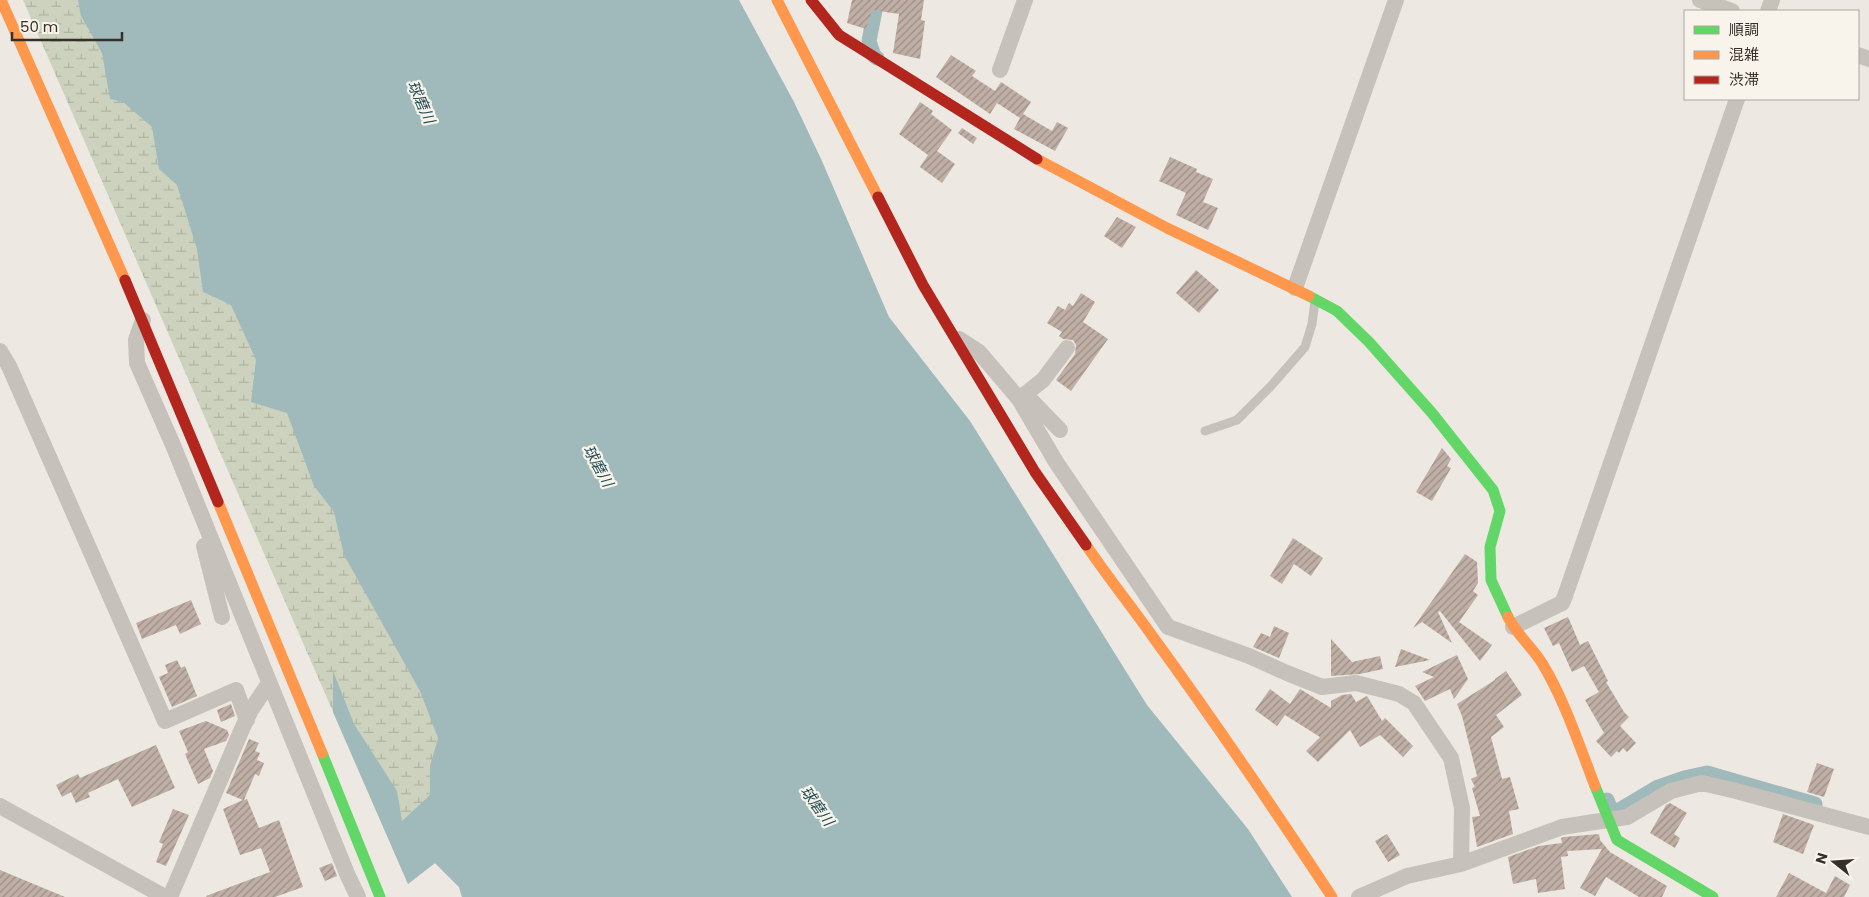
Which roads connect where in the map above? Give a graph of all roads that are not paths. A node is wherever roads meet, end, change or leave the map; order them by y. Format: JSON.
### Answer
{"nodes":[{"id":1,"x":1,"y":0,"type":"edge"},
{"id":2,"x":777,"y":0,"type":"edge"},
{"id":3,"x":811,"y":0,"type":"edge"},
{"id":4,"x":1024,"y":0,"type":"edge"},
{"id":5,"x":1396,"y":0,"type":"edge"},
{"id":6,"x":1700,"y":0,"type":"edge"},
{"id":7,"x":1729,"y":10,"type":"edge"},
{"id":8,"x":1000,"y":70,"type":"dead end"},
{"id":9,"x":1737,"y":100,"type":"edge"},
{"id":10,"x":1295,"y":288,"type":"junction"},
{"id":11,"x":1316,"y":299,"type":"junction"},
{"id":12,"x":143,"y":320,"type":"junction"},
{"id":13,"x":954,"y":336,"type":"junction"},
{"id":14,"x":1067,"y":348,"type":"dead end"},
{"id":15,"x":0,"y":351,"type":"edge"},
{"id":16,"x":1022,"y":396,"type":"junction"},
{"id":17,"x":1060,"y":430,"type":"dead end"},
{"id":18,"x":1205,"y":431,"type":"dead end"},
{"id":19,"x":209,"y":535,"type":"junction"},
{"id":20,"x":222,"y":617,"type":"dead end"},
{"id":21,"x":1513,"y":627,"type":"junction"},
{"id":22,"x":269,"y":683,"type":"junction"},
{"id":23,"x":247,"y":720,"type":"junction"},
{"id":24,"x":0,"y":806,"type":"edge"},
{"id":25,"x":1608,"y":819,"type":"junction"},
{"id":26,"x":1868,"y":823,"type":"edge"},
{"id":27,"x":1461,"y":864,"type":"junction"},
{"id":28,"x":165,"y":897,"type":"edge"},
{"id":29,"x":170,"y":897,"type":"edge"},
{"id":30,"x":358,"y":897,"type":"edge"},
{"id":31,"x":380,"y":897,"type":"edge"},
{"id":32,"x":1332,"y":897,"type":"edge"},
{"id":33,"x":1359,"y":897,"type":"edge"},
{"id":34,"x":1713,"y":897,"type":"edge"}],
"edges":[{"from":1,"to":12,"type":"street"},
{"from":2,"to":13,"type":"street"},
{"from":3,"to":10,"type":"street"},
{"from":4,"to":8,"type":"street"},
{"from":5,"to":10,"type":"street"},
{"from":6,"to":7,"type":"street"},
{"from":9,"to":21,"type":"street"},
{"from":10,"to":11,"type":"street"},
{"from":11,"to":18,"type":"lane"},
{"from":11,"to":21,"type":"street"},
{"from":12,"to":19,"type":"street"},
{"from":12,"to":31,"type":"street"},
{"from":13,"to":16,"type":"street"},
{"from":13,"to":32,"type":"street"},
{"from":14,"to":16,"type":"street"},
{"from":15,"to":23,"type":"street"},
{"from":16,"to":17,"type":"street"},
{"from":16,"to":27,"type":"street"},
{"from":19,"to":20,"type":"street"},
{"from":19,"to":22,"type":"street"},
{"from":21,"to":25,"type":"street"},
{"from":22,"to":23,"type":"street"},
{"from":22,"to":30,"type":"street"},
{"from":23,"to":29,"type":"street"},
{"from":24,"to":28,"type":"street"},
{"from":25,"to":26,"type":"street"},
{"from":25,"to":27,"type":"street"},
{"from":25,"to":34,"type":"street"},
{"from":27,"to":33,"type":"street"}]}
